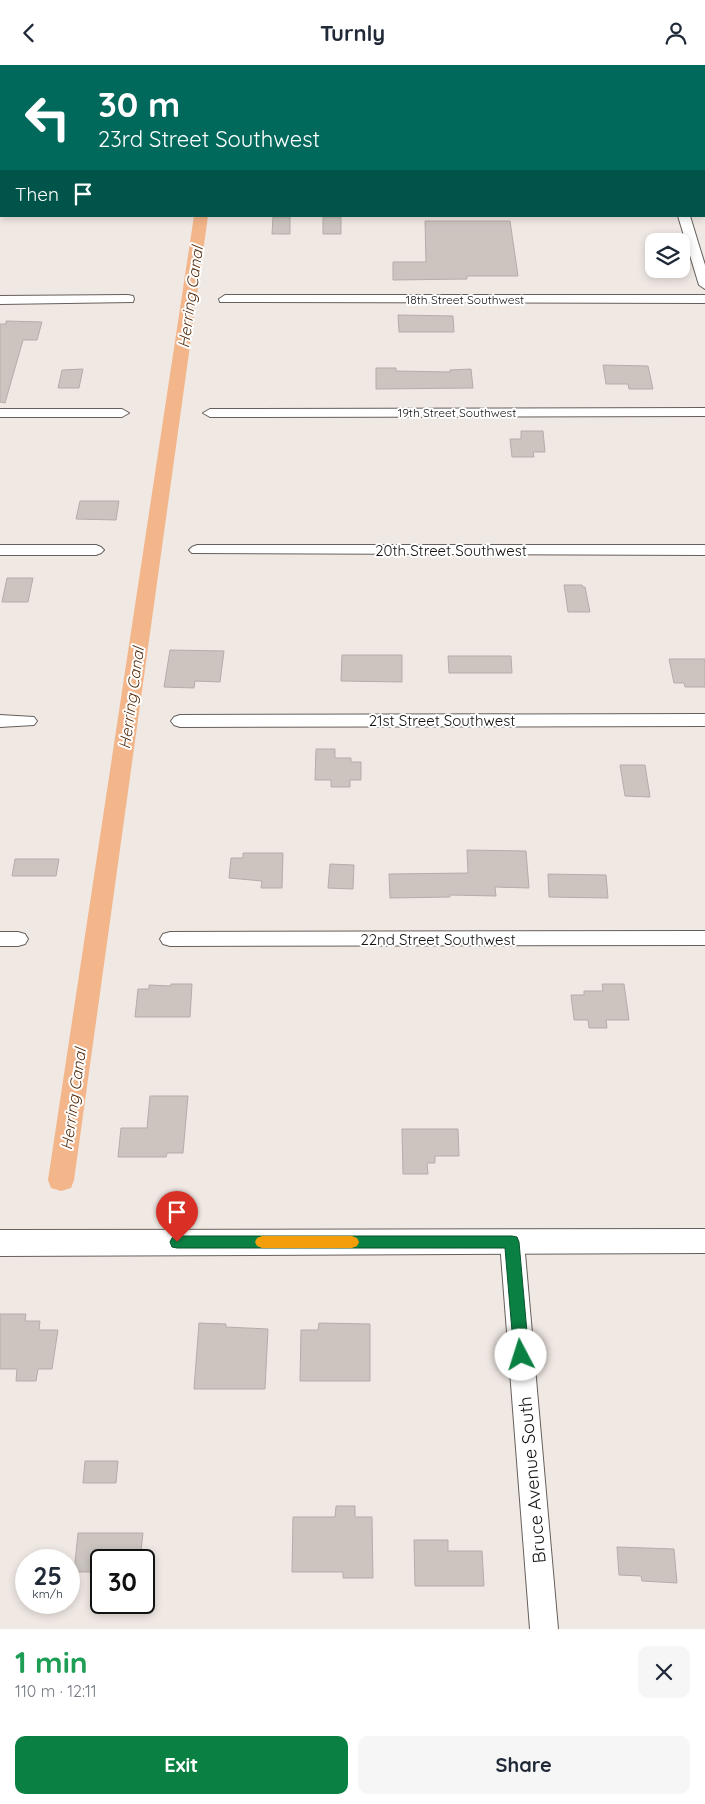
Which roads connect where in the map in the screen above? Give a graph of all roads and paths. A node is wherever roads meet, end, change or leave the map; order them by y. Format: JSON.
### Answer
{"nodes":[{"id":1,"x":684,"y":217,"type":"edge"},
{"id":2,"x":705,"y":285,"type":"edge"},
{"id":3,"x":128,"y":299,"type":"dead end"},
{"id":4,"x":225,"y":299,"type":"dead end"},
{"id":5,"x":705,"y":299,"type":"edge"},
{"id":6,"x":0,"y":300,"type":"edge"},
{"id":7,"x":705,"y":412,"type":"edge"},
{"id":8,"x":0,"y":413,"type":"edge"},
{"id":9,"x":122,"y":413,"type":"dead end"},
{"id":10,"x":210,"y":413,"type":"dead end"},
{"id":11,"x":0,"y":550,"type":"edge"},
{"id":12,"x":96,"y":550,"type":"dead end"},
{"id":13,"x":197,"y":550,"type":"dead end"},
{"id":14,"x":705,"y":550,"type":"edge"},
{"id":15,"x":705,"y":720,"type":"edge"},
{"id":16,"x":0,"y":721,"type":"edge"},
{"id":17,"x":28,"y":721,"type":"dead end"},
{"id":18,"x":180,"y":721,"type":"dead end"},
{"id":19,"x":705,"y":938,"type":"edge"},
{"id":20,"x":170,"y":939,"type":"dead end"},
{"id":21,"x":705,"y":1241,"type":"edge"},
{"id":22,"x":512,"y":1242,"type":"junction"},
{"id":23,"x":0,"y":1243,"type":"edge"},
{"id":24,"x":544,"y":1629,"type":"edge"}],
"edges":[{"from":1,"to":2,"type":"street"},
{"from":3,"to":6,"type":"street"},
{"from":4,"to":5,"type":"street","name":"18th Street Southwest"},
{"from":7,"to":10,"type":"street","name":"19th Street Southwest"},
{"from":8,"to":9,"type":"street"},
{"from":11,"to":12,"type":"street"},
{"from":13,"to":14,"type":"street","name":"20th Street Southwest"},
{"from":15,"to":18,"type":"street","name":"21st Street Southwest"},
{"from":16,"to":17,"type":"street"},
{"from":19,"to":20,"type":"street","name":"22nd Street Southwest"},
{"from":21,"to":22,"type":"street"},
{"from":22,"to":23,"type":"street"},
{"from":22,"to":24,"type":"street","name":"Bruce Avenue South"}]}
